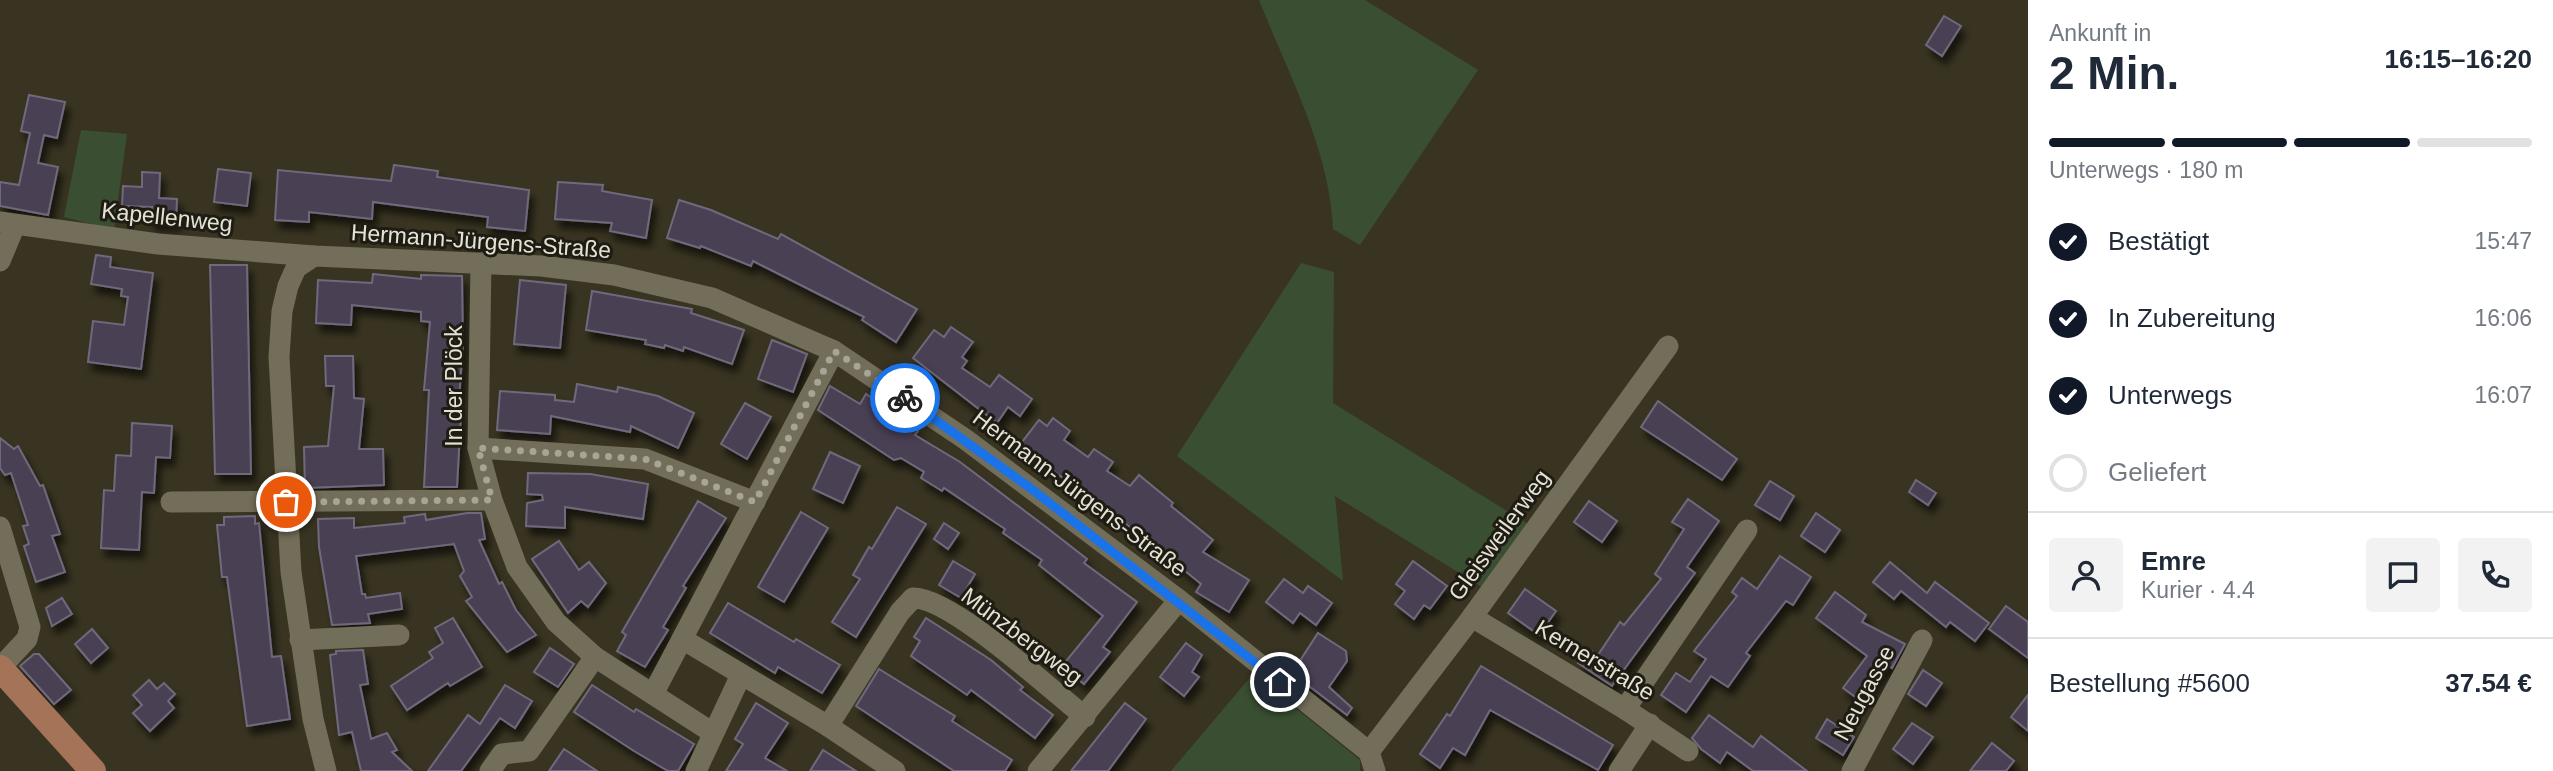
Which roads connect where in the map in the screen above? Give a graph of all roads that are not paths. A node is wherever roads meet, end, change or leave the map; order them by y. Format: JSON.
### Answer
{"nodes":[{"id":1,"x":7,"y":224,"type":"edge"},
{"id":2,"x":314,"y":256,"type":"junction"},
{"id":3,"x":0,"y":261,"type":"edge"},
{"id":4,"x":481,"y":263,"type":"junction"},
{"id":5,"x":1668,"y":346,"type":"dead end"},
{"id":6,"x":834,"y":351,"type":"junction"},
{"id":7,"x":478,"y":448,"type":"junction"},
{"id":8,"x":492,"y":500,"type":"junction"},
{"id":9,"x":171,"y":502,"type":"dead end"},
{"id":10,"x":286,"y":502,"type":"junction"},
{"id":11,"x":755,"y":502,"type":"junction"},
{"id":12,"x":0,"y":527,"type":"edge"},
{"id":13,"x":1747,"y":530,"type":"dead end"},
{"id":14,"x":1179,"y":600,"type":"junction"},
{"id":15,"x":1472,"y":617,"type":"junction"},
{"id":16,"x":399,"y":635,"type":"dead end"},
{"id":17,"x":1922,"y":639,"type":"dead end"},
{"id":18,"x":300,"y":640,"type":"junction"},
{"id":19,"x":684,"y":640,"type":"junction"},
{"id":20,"x":595,"y":657,"type":"junction"},
{"id":21,"x":0,"y":668,"type":"edge"},
{"id":22,"x":741,"y":676,"type":"junction"},
{"id":23,"x":653,"y":694,"type":"junction"},
{"id":24,"x":1625,"y":709,"type":"junction"},
{"id":25,"x":1085,"y":717,"type":"junction"},
{"id":26,"x":1650,"y":724,"type":"junction"},
{"id":27,"x":828,"y":726,"type":"junction"},
{"id":28,"x":713,"y":733,"type":"junction"},
{"id":29,"x":1688,"y":751,"type":"dead end"},
{"id":30,"x":1372,"y":762,"type":"edge"},
{"id":31,"x":1855,"y":770,"type":"edge"},
{"id":32,"x":93,"y":771,"type":"edge"},
{"id":33,"x":326,"y":771,"type":"edge"},
{"id":34,"x":490,"y":771,"type":"edge"},
{"id":35,"x":696,"y":771,"type":"edge"},
{"id":36,"x":895,"y":771,"type":"edge"},
{"id":37,"x":1038,"y":771,"type":"edge"},
{"id":38,"x":1619,"y":771,"type":"edge"}],
"edges":[{"from":1,"to":2,"type":"street","name":"Kapellenweg"},
{"from":1,"to":3,"type":"street","name":"Kapellenweg"},
{"from":2,"to":4,"type":"street","name":"Hermann-Jürgens-Straße"},
{"from":2,"to":10,"type":"street"},
{"from":4,"to":6,"type":"street","name":"Hermann-Jürgens-Straße"},
{"from":4,"to":7,"type":"street","name":"In der Plöck"},
{"from":5,"to":15,"type":"street","name":"Gleisweilerweg"},
{"from":6,"to":11,"type":"street"},
{"from":6,"to":14,"type":"street","name":"Hermann-Jürgens-Straße"},
{"from":7,"to":8,"type":"street","name":"In der Plöck"},
{"from":7,"to":11,"type":"street"},
{"from":8,"to":10,"type":"street"},
{"from":8,"to":20,"type":"street","name":"In der Plöck"},
{"from":9,"to":10,"type":"street"},
{"from":10,"to":18,"type":"street"},
{"from":11,"to":19,"type":"street"},
{"from":12,"to":21,"type":"street"},
{"from":13,"to":24,"type":"street"},
{"from":14,"to":25,"type":"street"},
{"from":14,"to":30,"type":"street","name":"Hermann-Jürgens-Straße"},
{"from":15,"to":24,"type":"street","name":"Kernerstraße"},
{"from":15,"to":30,"type":"street","name":"Gleisweilerweg"},
{"from":16,"to":18,"type":"street"},
{"from":17,"to":31,"type":"street","name":"Neugasse"},
{"from":18,"to":33,"type":"street"},
{"from":19,"to":22,"type":"street"},
{"from":19,"to":23,"type":"street"},
{"from":20,"to":23,"type":"street","name":"In der Plöck"},
{"from":20,"to":34,"type":"street"},
{"from":21,"to":32,"type":"main road"},
{"from":22,"to":27,"type":"street"},
{"from":22,"to":28,"type":"street"},
{"from":23,"to":28,"type":"street","name":"In der Plöck"},
{"from":24,"to":26,"type":"street","name":"Kernerstraße"},
{"from":25,"to":27,"type":"street","name":"Münzbergweg"},
{"from":25,"to":37,"type":"street"},
{"from":26,"to":29,"type":"street","name":"Kernerstraße"},
{"from":26,"to":38,"type":"street"},
{"from":27,"to":36,"type":"street"},
{"from":28,"to":35,"type":"street"}]}
